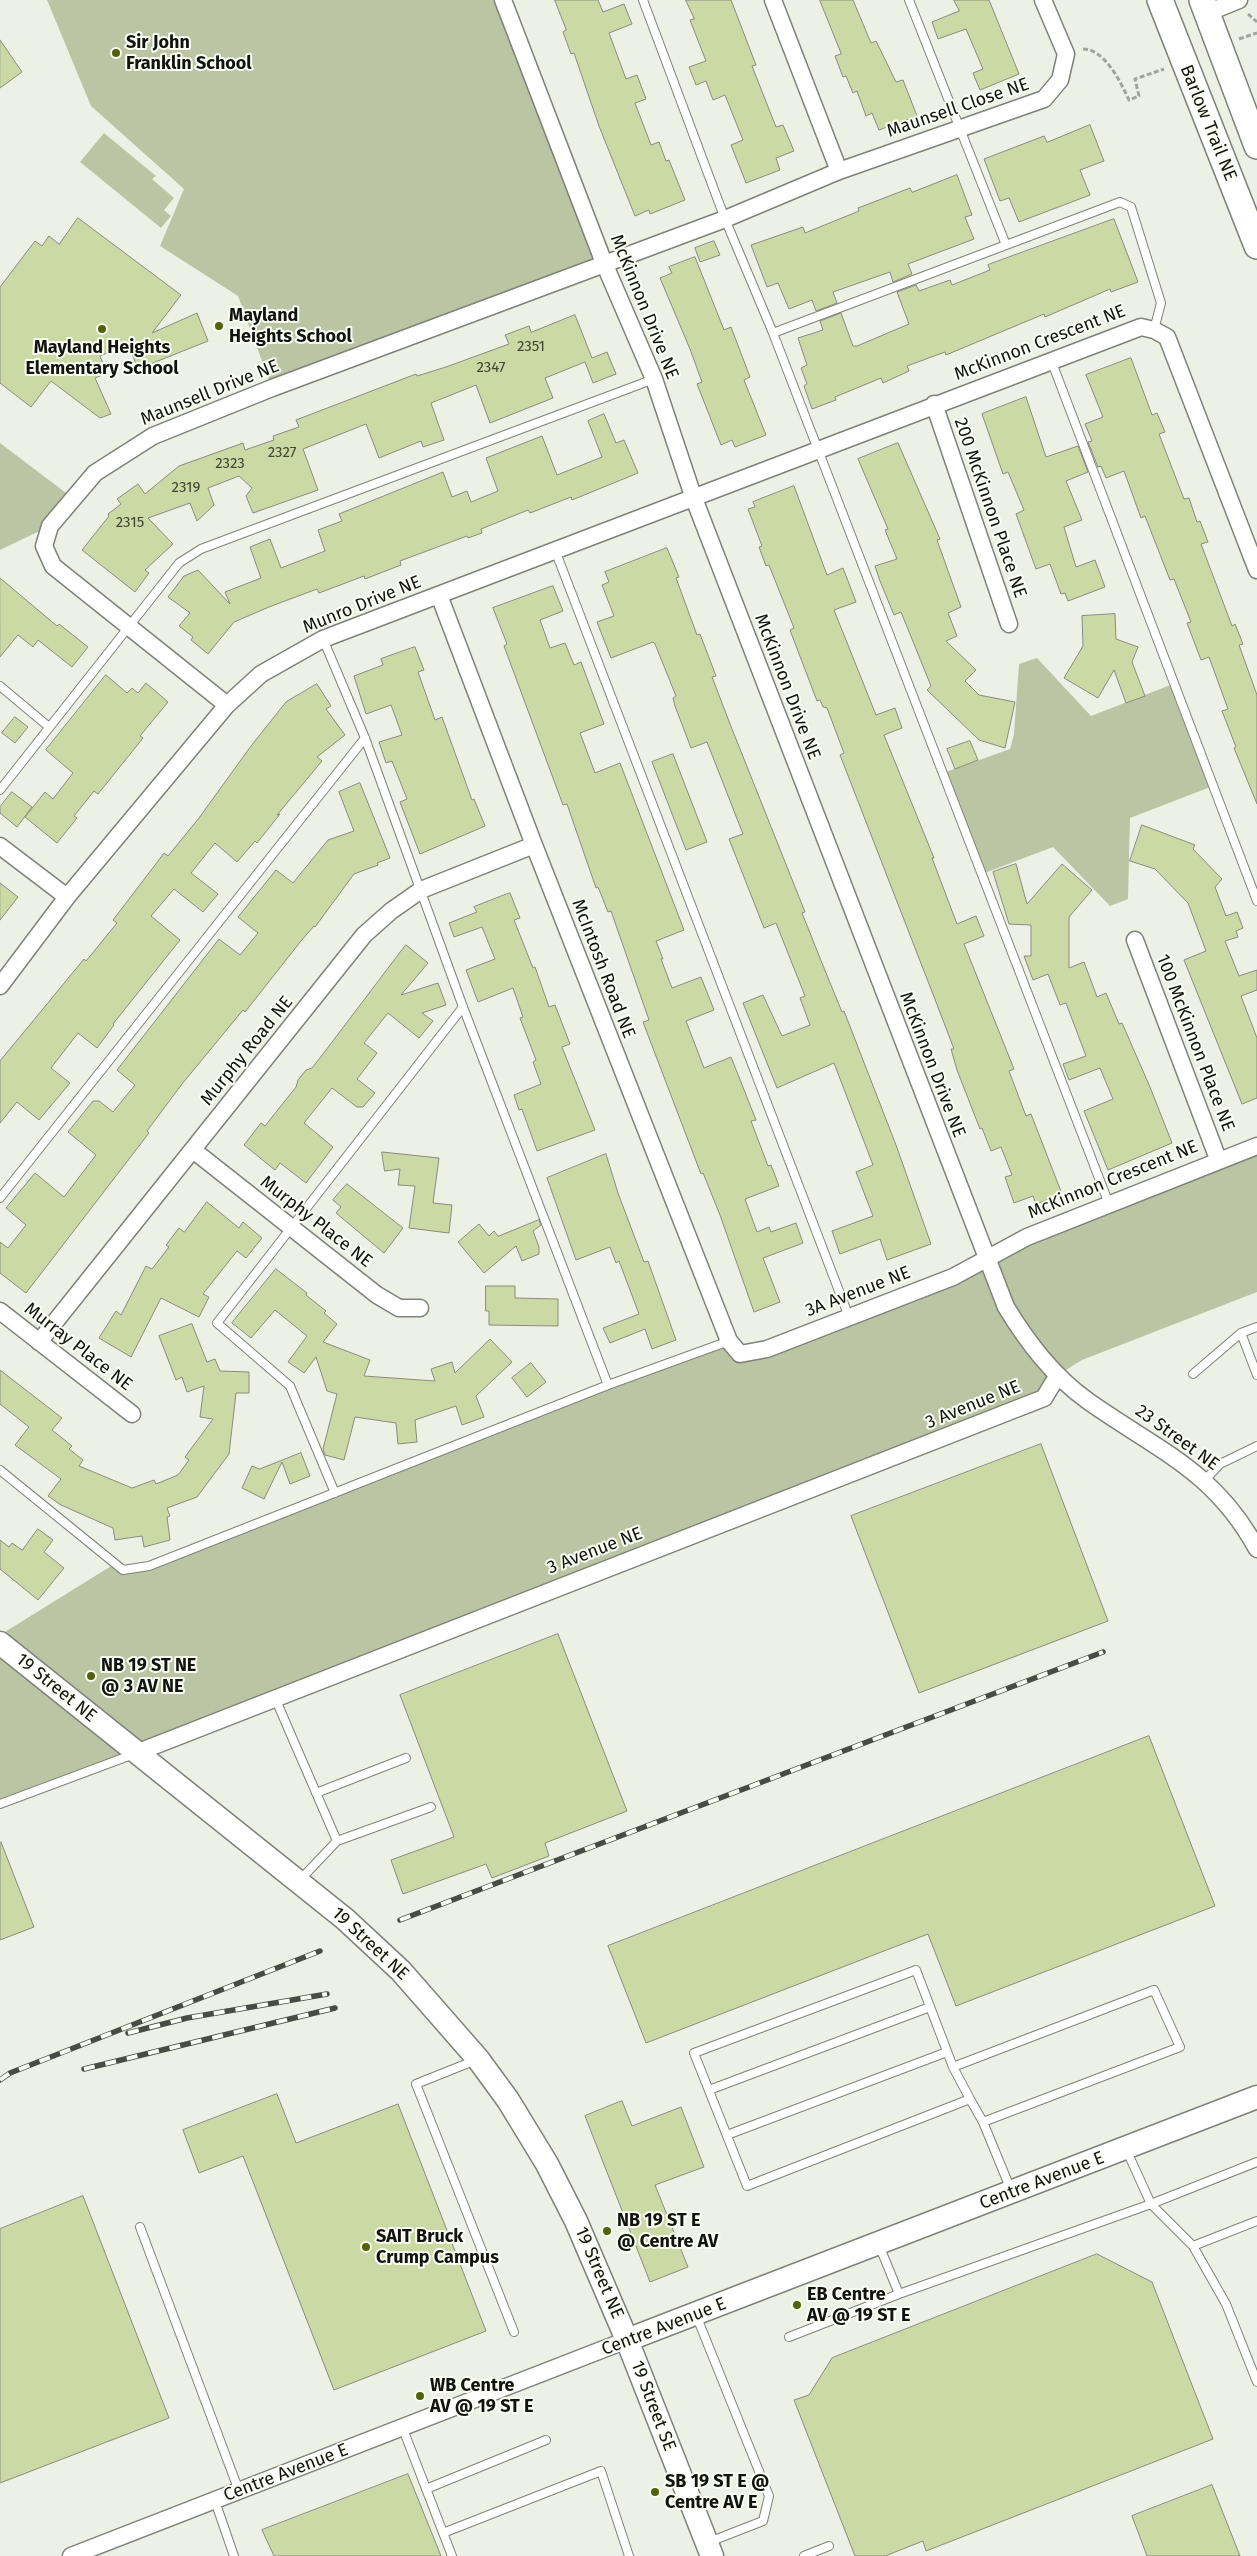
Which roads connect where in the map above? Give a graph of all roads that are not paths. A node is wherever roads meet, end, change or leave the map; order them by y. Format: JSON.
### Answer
{"nodes":[{"id":1,"x":503,"y":0,"type":"edge"},
{"id":2,"x":642,"y":0,"type":"edge"},
{"id":3,"x":773,"y":0,"type":"edge"},
{"id":4,"x":910,"y":0,"type":"edge"},
{"id":5,"x":1043,"y":0,"type":"edge"},
{"id":6,"x":1160,"y":0,"type":"edge"},
{"id":7,"x":1239,"y":0,"type":"edge"},
{"id":8,"x":1199,"y":4,"type":"edge"},
{"id":9,"x":960,"y":129,"type":"junction"},
{"id":10,"x":1257,"y":146,"type":"edge"},
{"id":11,"x":839,"y":171,"type":"junction"},
{"id":12,"x":725,"y":219,"type":"junction"},
{"id":13,"x":1006,"y":246,"type":"junction"},
{"id":14,"x":1257,"y":246,"type":"edge"},
{"id":15,"x":604,"y":263,"type":"junction"},
{"id":16,"x":1154,"y":330,"type":"junction"},
{"id":17,"x":773,"y":333,"type":"junction"},
{"id":18,"x":1051,"y":360,"type":"junction"},
{"id":19,"x":654,"y":379,"type":"junction"},
{"id":20,"x":934,"y":404,"type":"junction"},
{"id":21,"x":818,"y":449,"type":"junction"},
{"id":22,"x":693,"y":496,"type":"junction"},
{"id":23,"x":555,"y":550,"type":"junction"},
{"id":24,"x":1257,"y":570,"type":"edge"},
{"id":25,"x":439,"y":595,"type":"junction"},
{"id":26,"x":1009,"y":624,"type":"dead end"},
{"id":27,"x":129,"y":625,"type":"junction"},
{"id":28,"x":324,"y":638,"type":"junction"},
{"id":29,"x":0,"y":686,"type":"edge"},
{"id":30,"x":227,"y":705,"type":"junction"},
{"id":31,"x":49,"y":727,"type":"junction"},
{"id":32,"x":365,"y":738,"type":"junction"},
{"id":33,"x":0,"y":790,"type":"edge"},
{"id":34,"x":534,"y":845,"type":"junction"},
{"id":35,"x":0,"y":846,"type":"edge"},
{"id":36,"x":421,"y":890,"type":"junction"},
{"id":37,"x":67,"y":897,"type":"junction"},
{"id":38,"x":1257,"y":901,"type":"edge"},
{"id":39,"x":1135,"y":940,"type":"dead end"},
{"id":40,"x":0,"y":986,"type":"edge"},
{"id":41,"x":464,"y":1007,"type":"junction"},
{"id":42,"x":1257,"y":1146,"type":"edge"},
{"id":43,"x":193,"y":1150,"type":"junction"},
{"id":44,"x":1218,"y":1160,"type":"junction"},
{"id":45,"x":0,"y":1198,"type":"edge"},
{"id":46,"x":1109,"y":1204,"type":"junction"},
{"id":47,"x":290,"y":1228,"type":"junction"},
{"id":48,"x":986,"y":1258,"type":"junction"},
{"id":49,"x":420,"y":1308,"type":"dead end"},
{"id":50,"x":0,"y":1311,"type":"edge"},
{"id":51,"x":849,"y":1317,"type":"junction"},
{"id":52,"x":1257,"y":1327,"type":"edge"},
{"id":53,"x":1241,"y":1333,"type":"junction"},
{"id":54,"x":728,"y":1341,"type":"junction"},
{"id":55,"x":39,"y":1342,"type":"junction"},
{"id":56,"x":740,"y":1354,"type":"joint"},
{"id":57,"x":1193,"y":1374,"type":"dead end"},
{"id":58,"x":1058,"y":1375,"type":"junction"},
{"id":59,"x":1257,"y":1375,"type":"edge"},
{"id":60,"x":608,"y":1386,"type":"junction"},
{"id":61,"x":132,"y":1414,"type":"dead end"},
{"id":62,"x":1257,"y":1446,"type":"edge"},
{"id":63,"x":0,"y":1470,"type":"edge"},
{"id":64,"x":1205,"y":1480,"type":"junction"},
{"id":65,"x":335,"y":1493,"type":"junction"},
{"id":66,"x":1257,"y":1549,"type":"edge"},
{"id":67,"x":0,"y":1642,"type":"edge"},
{"id":68,"x":275,"y":1698,"type":"junction"},
{"id":69,"x":136,"y":1753,"type":"junction"},
{"id":70,"x":406,"y":1758,"type":"dead end"},
{"id":71,"x":316,"y":1793,"type":"junction"},
{"id":72,"x":0,"y":1804,"type":"edge"},
{"id":73,"x":430,"y":1807,"type":"dead end"},
{"id":74,"x":336,"y":1841,"type":"junction"},
{"id":75,"x":298,"y":1882,"type":"junction"},
{"id":76,"x":930,"y":2007,"type":"junction"},
{"id":77,"x":947,"y":2052,"type":"junction"},
{"id":78,"x":478,"y":2059,"type":"junction"},
{"id":79,"x":953,"y":2067,"type":"junction"},
{"id":80,"x":709,"y":2090,"type":"junction"},
{"id":81,"x":1257,"y":2097,"type":"edge"},
{"id":82,"x":970,"y":2099,"type":"junction"},
{"id":83,"x":983,"y":2122,"type":"junction"},
{"id":84,"x":727,"y":2136,"type":"junction"},
{"id":85,"x":1126,"y":2149,"type":"junction"},
{"id":86,"x":1257,"y":2162,"type":"edge"},
{"id":87,"x":1012,"y":2192,"type":"junction"},
{"id":88,"x":1151,"y":2204,"type":"junction"},
{"id":89,"x":1257,"y":2221,"type":"edge"},
{"id":90,"x":140,"y":2227,"type":"dead end"},
{"id":91,"x":878,"y":2243,"type":"junction"},
{"id":92,"x":1193,"y":2246,"type":"junction"},
{"id":93,"x":899,"y":2294,"type":"junction"},
{"id":94,"x":696,"y":2314,"type":"junction"},
{"id":95,"x":514,"y":2332,"type":"dead end"},
{"id":96,"x":789,"y":2337,"type":"dead end"},
{"id":97,"x":627,"y":2340,"type":"junction"},
{"id":98,"x":1257,"y":2382,"type":"edge"},
{"id":99,"x":403,"y":2428,"type":"junction"},
{"id":100,"x":546,"y":2440,"type":"dead end"},
{"id":101,"x":426,"y":2489,"type":"junction"},
{"id":102,"x":239,"y":2491,"type":"junction"},
{"id":103,"x":215,"y":2501,"type":"junction"},
{"id":104,"x":443,"y":2533,"type":"junction"},
{"id":105,"x":829,"y":2546,"type":"dead end"},
{"id":106,"x":709,"y":2549,"type":"edge"},
{"id":107,"x":73,"y":2556,"type":"edge"},
{"id":108,"x":234,"y":2556,"type":"edge"},
{"id":109,"x":452,"y":2556,"type":"edge"},
{"id":110,"x":629,"y":2556,"type":"edge"},
{"id":111,"x":804,"y":2556,"type":"edge"}],
"edges":[{"from":1,"to":15,"type":"street","name":"McKinnon Drive NE"},
{"from":2,"to":12,"type":"lane"},
{"from":3,"to":11,"type":"street"},
{"from":4,"to":9,"type":"lane"},
{"from":5,"to":9,"type":"street","name":"Maunsell Close NE"},
{"from":6,"to":14,"type":"main road","name":"Barlow Trail NE"},
{"from":7,"to":8,"type":"street"},
{"from":8,"to":10,"type":"main road","name":"Barlow Trail NE"},
{"from":9,"to":11,"type":"street","name":"Maunsell Close NE"},
{"from":9,"to":13,"type":"lane"},
{"from":11,"to":12,"type":"street","name":"Maunsell Close NE"},
{"from":12,"to":15,"type":"street","name":"Maunsell Close NE"},
{"from":12,"to":17,"type":"lane"},
{"from":13,"to":16,"type":"lane"},
{"from":13,"to":17,"type":"lane"},
{"from":15,"to":19,"type":"street","name":"McKinnon Drive NE"},
{"from":15,"to":27,"type":"street","name":"Maunsell Drive NE"},
{"from":16,"to":18,"type":"street","name":"McKinnon Crescent NE"},
{"from":16,"to":24,"type":"street"},
{"from":17,"to":21,"type":"lane"},
{"from":18,"to":20,"type":"street","name":"McKinnon Crescent NE"},
{"from":18,"to":38,"type":"lane"},
{"from":19,"to":22,"type":"street","name":"McKinnon Drive NE"},
{"from":19,"to":27,"type":"lane"},
{"from":20,"to":21,"type":"street","name":"McKinnon Crescent NE"},
{"from":20,"to":26,"type":"street","name":"200 McKinnon Place NE"},
{"from":21,"to":22,"type":"street","name":"McKinnon Crescent NE"},
{"from":21,"to":46,"type":"lane"},
{"from":22,"to":23,"type":"street","name":"Munro Drive NE"},
{"from":22,"to":48,"type":"street","name":"McKinnon Drive NE"},
{"from":23,"to":25,"type":"street","name":"Munro Drive NE"},
{"from":23,"to":51,"type":"lane"},
{"from":25,"to":28,"type":"street","name":"Munro Drive NE"},
{"from":25,"to":34,"type":"street","name":"McIntosh Road NE"},
{"from":27,"to":30,"type":"street","name":"Maunsell Drive NE"},
{"from":27,"to":31,"type":"lane"},
{"from":28,"to":30,"type":"street","name":"Munro Drive NE"},
{"from":28,"to":32,"type":"lane"},
{"from":29,"to":31,"type":"lane"},
{"from":30,"to":37,"type":"street","name":"Munro Drive NE"},
{"from":31,"to":33,"type":"lane"},
{"from":32,"to":36,"type":"lane"},
{"from":32,"to":45,"type":"lane"},
{"from":34,"to":36,"type":"street","name":"Murphy Road NE"},
{"from":34,"to":54,"type":"street","name":"McIntosh Road NE"},
{"from":35,"to":37,"type":"street"},
{"from":36,"to":41,"type":"lane"},
{"from":36,"to":43,"type":"street","name":"Murphy Road NE"},
{"from":37,"to":40,"type":"street","name":"Munro Drive NE"},
{"from":39,"to":44,"type":"street","name":"100 McKinnon Place NE"},
{"from":41,"to":47,"type":"lane"},
{"from":41,"to":60,"type":"lane"},
{"from":42,"to":44,"type":"street","name":"McKinnon Crescent NE"},
{"from":43,"to":47,"type":"street","name":"Murphy Place NE"},
{"from":43,"to":55,"type":"street","name":"Murphy Road NE"},
{"from":44,"to":46,"type":"street","name":"McKinnon Crescent NE"},
{"from":46,"to":48,"type":"street","name":"McKinnon Crescent NE"},
{"from":47,"to":49,"type":"street","name":"Murphy Place NE"},
{"from":47,"to":65,"type":"lane"},
{"from":48,"to":51,"type":"street","name":"3A Avenue NE"},
{"from":48,"to":58,"type":"street","name":"McKinnon Drive NE"},
{"from":50,"to":55,"type":"street","name":"Murray Place NE"},
{"from":51,"to":56,"type":"street","name":"3A Avenue NE"},
{"from":52,"to":53,"type":"lane"},
{"from":53,"to":57,"type":"lane"},
{"from":53,"to":59,"type":"lane"},
{"from":54,"to":56,"type":"street","name":"McIntosh Road NE"},
{"from":54,"to":60,"type":"lane"},
{"from":55,"to":61,"type":"street","name":"Murray Place NE"},
{"from":58,"to":64,"type":"street","name":"23 Street NE"},
{"from":58,"to":68,"type":"street","name":"3 Avenue NE"},
{"from":60,"to":65,"type":"lane"},
{"from":62,"to":64,"type":"lane"},
{"from":63,"to":65,"type":"lane"},
{"from":64,"to":66,"type":"street","name":"23 Street NE"},
{"from":67,"to":69,"type":"street","name":"19 Street NE"},
{"from":68,"to":69,"type":"street","name":"3 Avenue NE"},
{"from":68,"to":71,"type":"lane"},
{"from":69,"to":72,"type":"lane"},
{"from":69,"to":75,"type":"street","name":"19 Street NE"},
{"from":70,"to":71,"type":"lane"},
{"from":71,"to":74,"type":"lane"},
{"from":73,"to":74,"type":"lane"},
{"from":74,"to":75,"type":"lane"},
{"from":75,"to":78,"type":"street","name":"19 Street NE"},
{"from":76,"to":77,"type":"lane"},
{"from":76,"to":80,"type":"lane"},
{"from":76,"to":80,"type":"lane"},
{"from":77,"to":79,"type":"lane"},
{"from":77,"to":84,"type":"lane"},
{"from":78,"to":95,"type":"lane"},
{"from":78,"to":97,"type":"street","name":"19 Street NE"},
{"from":79,"to":82,"type":"lane"},
{"from":79,"to":83,"type":"lane"},
{"from":80,"to":84,"type":"lane"},
{"from":81,"to":85,"type":"street","name":"Centre Avenue E"},
{"from":82,"to":83,"type":"lane"},
{"from":82,"to":84,"type":"lane"},
{"from":83,"to":87,"type":"lane"},
{"from":85,"to":87,"type":"street","name":"Centre Avenue E"},
{"from":85,"to":88,"type":"lane"},
{"from":86,"to":88,"type":"lane"},
{"from":87,"to":91,"type":"street","name":"Centre Avenue E"},
{"from":88,"to":92,"type":"lane"},
{"from":88,"to":93,"type":"lane"},
{"from":89,"to":92,"type":"lane"},
{"from":90,"to":102,"type":"lane"},
{"from":91,"to":93,"type":"lane"},
{"from":91,"to":94,"type":"street","name":"Centre Avenue E"},
{"from":92,"to":98,"type":"lane"},
{"from":93,"to":96,"type":"lane"},
{"from":94,"to":97,"type":"street","name":"Centre Avenue E"},
{"from":94,"to":106,"type":"lane"},
{"from":97,"to":99,"type":"street","name":"Centre Avenue E"},
{"from":97,"to":106,"type":"street","name":"19 Street SE"},
{"from":99,"to":101,"type":"lane"},
{"from":99,"to":102,"type":"street","name":"Centre Avenue E"},
{"from":100,"to":101,"type":"lane"},
{"from":101,"to":104,"type":"lane"},
{"from":102,"to":103,"type":"street","name":"Centre Avenue E"},
{"from":103,"to":107,"type":"street","name":"Centre Avenue E"},
{"from":103,"to":108,"type":"lane"},
{"from":104,"to":109,"type":"lane"},
{"from":104,"to":110,"type":"lane"},
{"from":105,"to":111,"type":"lane"}]}
